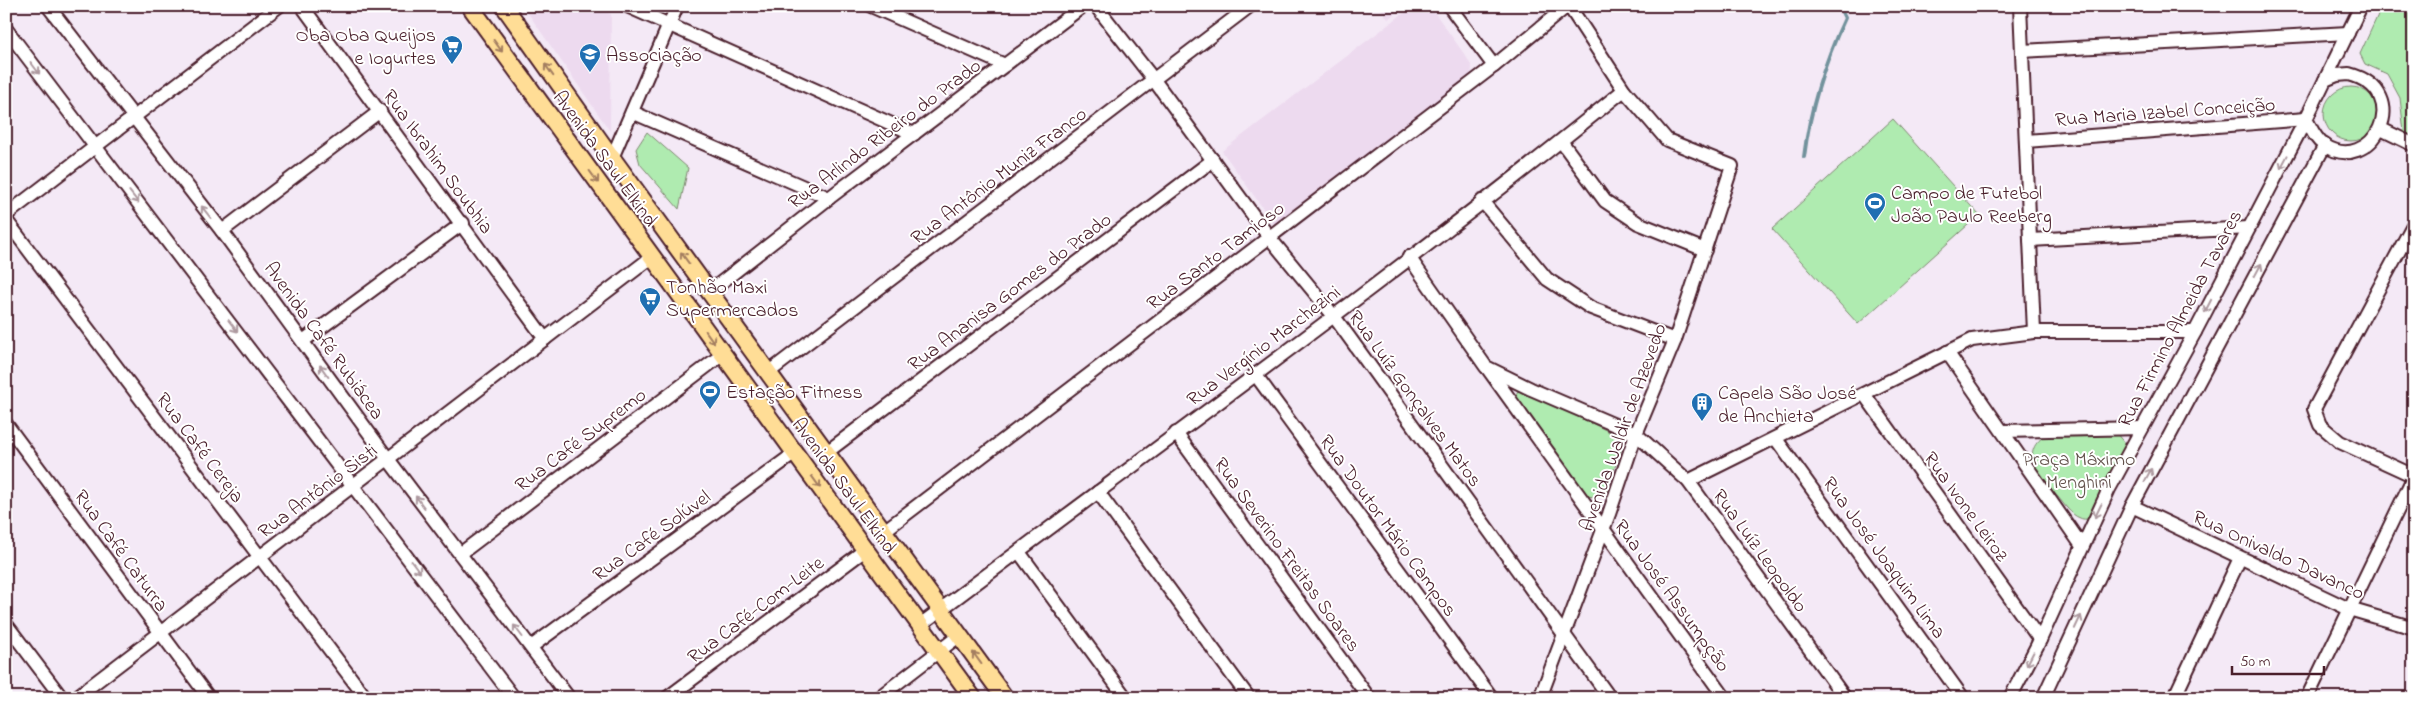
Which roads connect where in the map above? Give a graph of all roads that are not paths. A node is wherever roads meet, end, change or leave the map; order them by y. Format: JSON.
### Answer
{"nodes":[{"id":1,"x":279,"y":6,"type":"edge"},
{"id":2,"x":302,"y":6,"type":"edge"},
{"id":3,"x":470,"y":6,"type":"edge"},
{"id":4,"x":504,"y":6,"type":"edge"},
{"id":5,"x":627,"y":6,"type":"edge"},
{"id":6,"x":677,"y":6,"type":"edge"},
{"id":7,"x":870,"y":6,"type":"edge"},
{"id":8,"x":1083,"y":6,"type":"edge"},
{"id":9,"x":1096,"y":6,"type":"edge"},
{"id":10,"x":1250,"y":6,"type":"edge"},
{"id":11,"x":1449,"y":6,"type":"edge"},
{"id":12,"x":1568,"y":6,"type":"edge"},
{"id":13,"x":2020,"y":6,"type":"edge"},
{"id":14,"x":2361,"y":6,"type":"edge"},
{"id":15,"x":55,"y":9,"type":"edge"},
{"id":16,"x":669,"y":25,"type":"junction"},
{"id":17,"x":6,"y":29,"type":"edge"},
{"id":18,"x":2348,"y":33,"type":"junction"},
{"id":19,"x":2022,"y":51,"type":"junction"},
{"id":20,"x":1005,"y":65,"type":"junction"},
{"id":21,"x":1494,"y":66,"type":"junction"},
{"id":22,"x":1154,"y":80,"type":"junction"},
{"id":23,"x":2325,"y":80,"type":"junction"},
{"id":24,"x":1624,"y":90,"type":"junction"},
{"id":25,"x":380,"y":111,"type":"junction"},
{"id":26,"x":632,"y":112,"type":"junction"},
{"id":27,"x":133,"y":118,"type":"junction"},
{"id":28,"x":2306,"y":119,"type":"junction"},
{"id":29,"x":2381,"y":129,"type":"junction"},
{"id":30,"x":914,"y":134,"type":"junction"},
{"id":31,"x":1561,"y":141,"type":"junction"},
{"id":32,"x":2026,"y":141,"type":"junction"},
{"id":33,"x":2325,"y":145,"type":"junction"},
{"id":34,"x":2414,"y":145,"type":"edge"},
{"id":35,"x":95,"y":147,"type":"junction"},
{"id":36,"x":612,"y":158,"type":"junction"},
{"id":37,"x":1213,"y":160,"type":"junction"},
{"id":38,"x":828,"y":198,"type":"junction"},
{"id":39,"x":1482,"y":202,"type":"junction"},
{"id":40,"x":6,"y":215,"type":"edge"},
{"id":41,"x":6,"y":220,"type":"edge"},
{"id":42,"x":463,"y":223,"type":"junction"},
{"id":43,"x":2414,"y":223,"type":"edge"},
{"id":44,"x":2249,"y":228,"type":"junction"},
{"id":45,"x":222,"y":231,"type":"junction"},
{"id":46,"x":1269,"y":237,"type":"junction"},
{"id":47,"x":2030,"y":240,"type":"junction"},
{"id":48,"x":1705,"y":250,"type":"junction"},
{"id":49,"x":652,"y":257,"type":"junction"},
{"id":50,"x":1409,"y":257,"type":"junction"},
{"id":51,"x":709,"y":292,"type":"junction"},
{"id":52,"x":1333,"y":315,"type":"junction"},
{"id":53,"x":2034,"y":332,"type":"junction"},
{"id":54,"x":2195,"y":332,"type":"junction"},
{"id":55,"x":545,"y":339,"type":"junction"},
{"id":56,"x":1675,"y":340,"type":"junction"},
{"id":57,"x":303,"y":341,"type":"junction"},
{"id":58,"x":1946,"y":352,"type":"junction"},
{"id":59,"x":723,"y":354,"type":"junction"},
{"id":60,"x":1486,"y":367,"type":"junction"},
{"id":61,"x":769,"y":372,"type":"junction"},
{"id":62,"x":1255,"y":374,"type":"junction"},
{"id":63,"x":1864,"y":394,"type":"junction"},
{"id":64,"x":6,"y":424,"type":"edge"},
{"id":65,"x":2142,"y":428,"type":"junction"},
{"id":66,"x":2003,"y":431,"type":"junction"},
{"id":67,"x":1176,"y":433,"type":"junction"},
{"id":68,"x":1636,"y":434,"type":"junction"},
{"id":69,"x":1776,"y":439,"type":"junction"},
{"id":70,"x":795,"y":452,"type":"junction"},
{"id":71,"x":827,"y":452,"type":"junction"},
{"id":72,"x":388,"y":459,"type":"junction"},
{"id":73,"x":2414,"y":476,"type":"edge"},
{"id":74,"x":1688,"y":481,"type":"junction"},
{"id":75,"x":354,"y":485,"type":"junction"},
{"id":76,"x":1098,"y":492,"type":"junction"},
{"id":77,"x":2132,"y":506,"type":"junction"},
{"id":78,"x":884,"y":531,"type":"junction"},
{"id":79,"x":1603,"y":531,"type":"junction"},
{"id":80,"x":2082,"y":546,"type":"junction"},
{"id":81,"x":866,"y":550,"type":"junction"},
{"id":82,"x":1018,"y":552,"type":"junction"},
{"id":83,"x":460,"y":554,"type":"junction"},
{"id":84,"x":260,"y":557,"type":"junction"},
{"id":85,"x":2240,"y":558,"type":"junction"},
{"id":86,"x":941,"y":609,"type":"junction"},
{"id":87,"x":2349,"y":610,"type":"junction"},
{"id":88,"x":6,"y":624,"type":"edge"},
{"id":89,"x":920,"y":625,"type":"junction"},
{"id":90,"x":2414,"y":628,"type":"edge"},
{"id":91,"x":160,"y":633,"type":"junction"},
{"id":92,"x":1564,"y":633,"type":"junction"},
{"id":93,"x":960,"y":635,"type":"junction"},
{"id":94,"x":2040,"y":640,"type":"junction"},
{"id":95,"x":530,"y":647,"type":"junction"},
{"id":96,"x":939,"y":651,"type":"junction"},
{"id":97,"x":62,"y":698,"type":"edge"},
{"id":98,"x":75,"y":698,"type":"edge"},
{"id":99,"x":209,"y":698,"type":"edge"},
{"id":100,"x":366,"y":698,"type":"edge"},
{"id":101,"x":514,"y":698,"type":"edge"},
{"id":102,"x":569,"y":698,"type":"edge"},
{"id":103,"x":667,"y":698,"type":"edge"},
{"id":104,"x":878,"y":698,"type":"edge"},
{"id":105,"x":973,"y":698,"type":"edge"},
{"id":106,"x":1005,"y":698,"type":"edge"},
{"id":107,"x":1126,"y":698,"type":"edge"},
{"id":108,"x":1249,"y":698,"type":"edge"},
{"id":109,"x":1369,"y":698,"type":"edge"},
{"id":110,"x":1492,"y":698,"type":"edge"},
{"id":111,"x":1540,"y":698,"type":"edge"},
{"id":112,"x":1610,"y":698,"type":"edge"},
{"id":113,"x":1725,"y":698,"type":"edge"},
{"id":114,"x":1845,"y":698,"type":"edge"},
{"id":115,"x":1964,"y":698,"type":"edge"},
{"id":116,"x":2010,"y":698,"type":"edge"},
{"id":117,"x":2042,"y":698,"type":"edge"},
{"id":118,"x":2174,"y":698,"type":"edge"},
{"id":119,"x":2307,"y":698,"type":"edge"}],
"edges":[{"from":1,"to":27,"type":"street"},
{"from":2,"to":25,"type":"street","name":"Rua Ibrahim Soubhia"},
{"from":3,"to":49,"type":"main road","name":"Avenida Saul Elkind","one_way":true},
{"from":36,"to":4,"type":"main road","name":"Avenida Saul Elkind","one_way":true},
{"from":5,"to":16,"type":"street"},
{"from":6,"to":16,"type":"street"},
{"from":7,"to":20,"type":"street"},
{"from":8,"to":20,"type":"street","name":"Rua Arlindo Ribeiro do Prado"},
{"from":9,"to":22,"type":"street","name":"Rua Luíz Gonçalves Matos"},
{"from":10,"to":22,"type":"street","name":"Rua Antônio Muniz Franco"},
{"from":11,"to":21,"type":"street"},
{"from":12,"to":21,"type":"street","name":"Rua Santo Tamioso"},
{"from":12,"to":24,"type":"street"},
{"from":13,"to":19,"type":"street"},
{"from":14,"to":18,"type":"street","name":"Rua Firmino Almeida Tavares"},
{"from":15,"to":27,"type":"street","name":"Avenida Café Rubiácea"},
{"from":16,"to":26,"type":"street"},
{"from":16,"to":30,"type":"street"},
{"from":17,"to":35,"type":"street","one_way":true},
{"from":18,"to":19,"type":"street"},
{"from":18,"to":23,"type":"street","name":"Rua Firmino Almeida Tavares"},
{"from":19,"to":32,"type":"street"},
{"from":20,"to":30,"type":"street","name":"Rua Arlindo Ribeiro do Prado"},
{"from":21,"to":46,"type":"street","name":"Rua Santo Tamioso"},
{"from":22,"to":37,"type":"street","name":"Rua Luíz Gonçalves Matos"},
{"from":22,"to":61,"type":"street","name":"Rua Antônio Muniz Franco"},
{"from":23,"to":28,"type":"street","name":"Rua Firmino Almeida Tavares"},
{"from":23,"to":29,"type":"street"},
{"from":24,"to":31,"type":"street","name":"Rua Vergínio Marchezini"},
{"from":24,"to":48,"type":"street","name":"Avenida Waldir de Azevedo"},
{"from":25,"to":42,"type":"street","name":"Rua Ibrahim Soubhia"},
{"from":25,"to":45,"type":"street"},
{"from":26,"to":36,"type":"street"},
{"from":26,"to":38,"type":"street"},
{"from":27,"to":35,"type":"street"},
{"from":45,"to":27,"type":"street","name":"Avenida Café Rubiácea","one_way":true},
{"from":28,"to":32,"type":"street","name":"Rua Maria Izabel Conceição"},
{"from":28,"to":33,"type":"street"},
{"from":28,"to":44,"type":"street","name":"Rua Firmino Almeida Tavares","one_way":true},
{"from":29,"to":33,"type":"street"},
{"from":29,"to":34,"type":"street"},
{"from":30,"to":38,"type":"street","name":"Rua Arlindo Ribeiro do Prado"},
{"from":31,"to":39,"type":"street","name":"Rua Vergínio Marchezini"},
{"from":31,"to":48,"type":"street"},
{"from":32,"to":47,"type":"street"},
{"from":77,"to":33,"type":"street","one_way":true},
{"from":35,"to":40,"type":"street"},
{"from":35,"to":75,"type":"street","one_way":true},
{"from":51,"to":36,"type":"main road","name":"Avenida Saul Elkind","one_way":true},
{"from":37,"to":46,"type":"street","name":"Rua Luíz Gonçalves Matos"},
{"from":37,"to":71,"type":"street","name":"Rua Ananisa Gomes do Prado"},
{"from":38,"to":51,"type":"street","name":"Rua Arlindo Ribeiro do Prado"},
{"from":39,"to":50,"type":"street","name":"Rua Vergínio Marchezini"},
{"from":39,"to":56,"type":"street"},
{"from":41,"to":84,"type":"street","name":"Rua Café Cereja"},
{"from":42,"to":55,"type":"street","name":"Rua Ibrahim Soubhia"},
{"from":42,"to":57,"type":"street"},
{"from":43,"to":73,"type":"street"},
{"from":44,"to":47,"type":"street"},
{"from":44,"to":54,"type":"street","name":"Rua Firmino Almeida Tavares","one_way":true},
{"from":45,"to":57,"type":"street","name":"Avenida Café Rubiácea"},
{"from":46,"to":52,"type":"street","name":"Rua Luíz Gonçalves Matos"},
{"from":46,"to":78,"type":"street","name":"Rua Santo Tamioso"},
{"from":47,"to":53,"type":"street"},
{"from":48,"to":56,"type":"street","name":"Avenida Waldir de Azevedo"},
{"from":49,"to":55,"type":"street","name":"Rua Antônio Sisti"},
{"from":49,"to":59,"type":"main road","name":"Avenida Saul Elkind","one_way":true},
{"from":50,"to":52,"type":"street","name":"Rua Vergínio Marchezini"},
{"from":50,"to":60,"type":"street","name":"Rua José Assumpção"},
{"from":51,"to":61,"type":"main road","name":"Avenida Saul Elkind"},
{"from":52,"to":62,"type":"street","name":"Rua Vergínio Marchezini"},
{"from":52,"to":92,"type":"street","name":"Rua Luíz Gonçalves Matos"},
{"from":53,"to":54,"type":"street"},
{"from":53,"to":58,"type":"street"},
{"from":54,"to":65,"type":"street","name":"Rua Firmino Almeida Tavares"},
{"from":55,"to":72,"type":"street","name":"Rua Antônio Sisti"},
{"from":56,"to":68,"type":"street","name":"Avenida Waldir de Azevedo"},
{"from":72,"to":57,"type":"street","name":"Avenida Café Rubiácea","one_way":true},
{"from":58,"to":63,"type":"street"},
{"from":58,"to":66,"type":"street"},
{"from":59,"to":70,"type":"main road","name":"Avenida Saul Elkind"},
{"from":59,"to":83,"type":"street","name":"Rua Café Supremo"},
{"from":60,"to":68,"type":"street","name":"Rua Luíz Leopoldo"},
{"from":60,"to":79,"type":"street","name":"Rua José Assumpção"},
{"from":61,"to":71,"type":"main road","name":"Avenida Saul Elkind"},
{"from":62,"to":67,"type":"street","name":"Rua Vergínio Marchezini"},
{"from":62,"to":110,"type":"street","name":"Rua Doutor Mário Campos"},
{"from":63,"to":69,"type":"street"},
{"from":63,"to":94,"type":"street","name":"Rua Ivone Leiroz"},
{"from":64,"to":91,"type":"street","name":"Rua Café Caturra"},
{"from":65,"to":66,"type":"street"},
{"from":65,"to":80,"type":"street","name":"Rua Firmino Almeida Tavares","one_way":true},
{"from":66,"to":80,"type":"street"},
{"from":67,"to":76,"type":"street","name":"Rua Vergínio Marchezini"},
{"from":67,"to":109,"type":"street","name":"Rua Severino Freitas Soares"},
{"from":68,"to":74,"type":"street","name":"Rua Luíz Leopoldo"},
{"from":68,"to":79,"type":"street","name":"Avenida Waldir de Azevedo"},
{"from":69,"to":74,"type":"street"},
{"from":69,"to":115,"type":"street","name":"Rua José Joaquim Lima"},
{"from":70,"to":81,"type":"main road","name":"Avenida Saul Elkind","one_way":true},
{"from":70,"to":95,"type":"street","name":"Rua Café Solúvel"},
{"from":71,"to":78,"type":"main road","name":"Avenida Saul Elkind"},
{"from":72,"to":75,"type":"street","name":"Rua Antônio Sisti"},
{"from":83,"to":72,"type":"street","name":"Avenida Café Rubiácea","one_way":true},
{"from":73,"to":87,"type":"street"},
{"from":74,"to":114,"type":"street","name":"Rua Luíz Leopoldo"},
{"from":75,"to":84,"type":"street","name":"Rua Antônio Sisti"},
{"from":75,"to":101,"type":"street","one_way":true},
{"from":76,"to":82,"type":"street","name":"Rua Vergínio Marchezini"},
{"from":76,"to":108,"type":"street"},
{"from":77,"to":85,"type":"street","name":"Rua Onivaldo Davanco"},
{"from":117,"to":77,"type":"street","one_way":true},
{"from":78,"to":86,"type":"main road","name":"Avenida Saul Elkind"},
{"from":79,"to":92,"type":"street","name":"Avenida Waldir de Azevedo"},
{"from":79,"to":113,"type":"street","name":"Rua José Assumpção"},
{"from":80,"to":94,"type":"street","name":"Rua Firmino Almeida Tavares"},
{"from":81,"to":89,"type":"main road","name":"Avenida Saul Elkind"},
{"from":81,"to":103,"type":"street","name":"Rua Café-Com-Leite"},
{"from":82,"to":86,"type":"street","name":"Rua Vergínio Marchezini"},
{"from":82,"to":107,"type":"street"},
{"from":95,"to":83,"type":"street","name":"Avenida Café Rubiácea","one_way":true},
{"from":84,"to":91,"type":"street","name":"Rua Antônio Sisti"},
{"from":84,"to":100,"type":"street","name":"Rua Café Cereja"},
{"from":85,"to":87,"type":"street","name":"Rua Onivaldo Davanco"},
{"from":85,"to":118,"type":"street"},
{"from":86,"to":89,"type":"street","name":"Rua Vergínio Marchezini"},
{"from":86,"to":93,"type":"main road","name":"Avenida Saul Elkind"},
{"from":87,"to":90,"type":"street","name":"Rua Onivaldo Davanco"},
{"from":87,"to":119,"type":"street"},
{"from":88,"to":97,"type":"street"},
{"from":89,"to":96,"type":"main road","name":"Avenida Saul Elkind"},
{"from":91,"to":98,"type":"street","name":"Rua Antônio Sisti"},
{"from":91,"to":99,"type":"street","name":"Rua Café Caturra"},
{"from":92,"to":111,"type":"street","name":"Avenida Waldir de Azevedo"},
{"from":92,"to":112,"type":"street","name":"Rua Luíz Gonçalves Matos"},
{"from":93,"to":96,"type":"street"},
{"from":106,"to":93,"type":"main road","name":"Avenida Saul Elkind","one_way":true},
{"from":94,"to":116,"type":"street","name":"Rua Firmino Almeida Tavares","one_way":true},
{"from":95,"to":102,"type":"street","name":"Avenida Café Rubiácea"},
{"from":96,"to":104,"type":"street"},
{"from":96,"to":105,"type":"main road","name":"Avenida Saul Elkind"}]}
